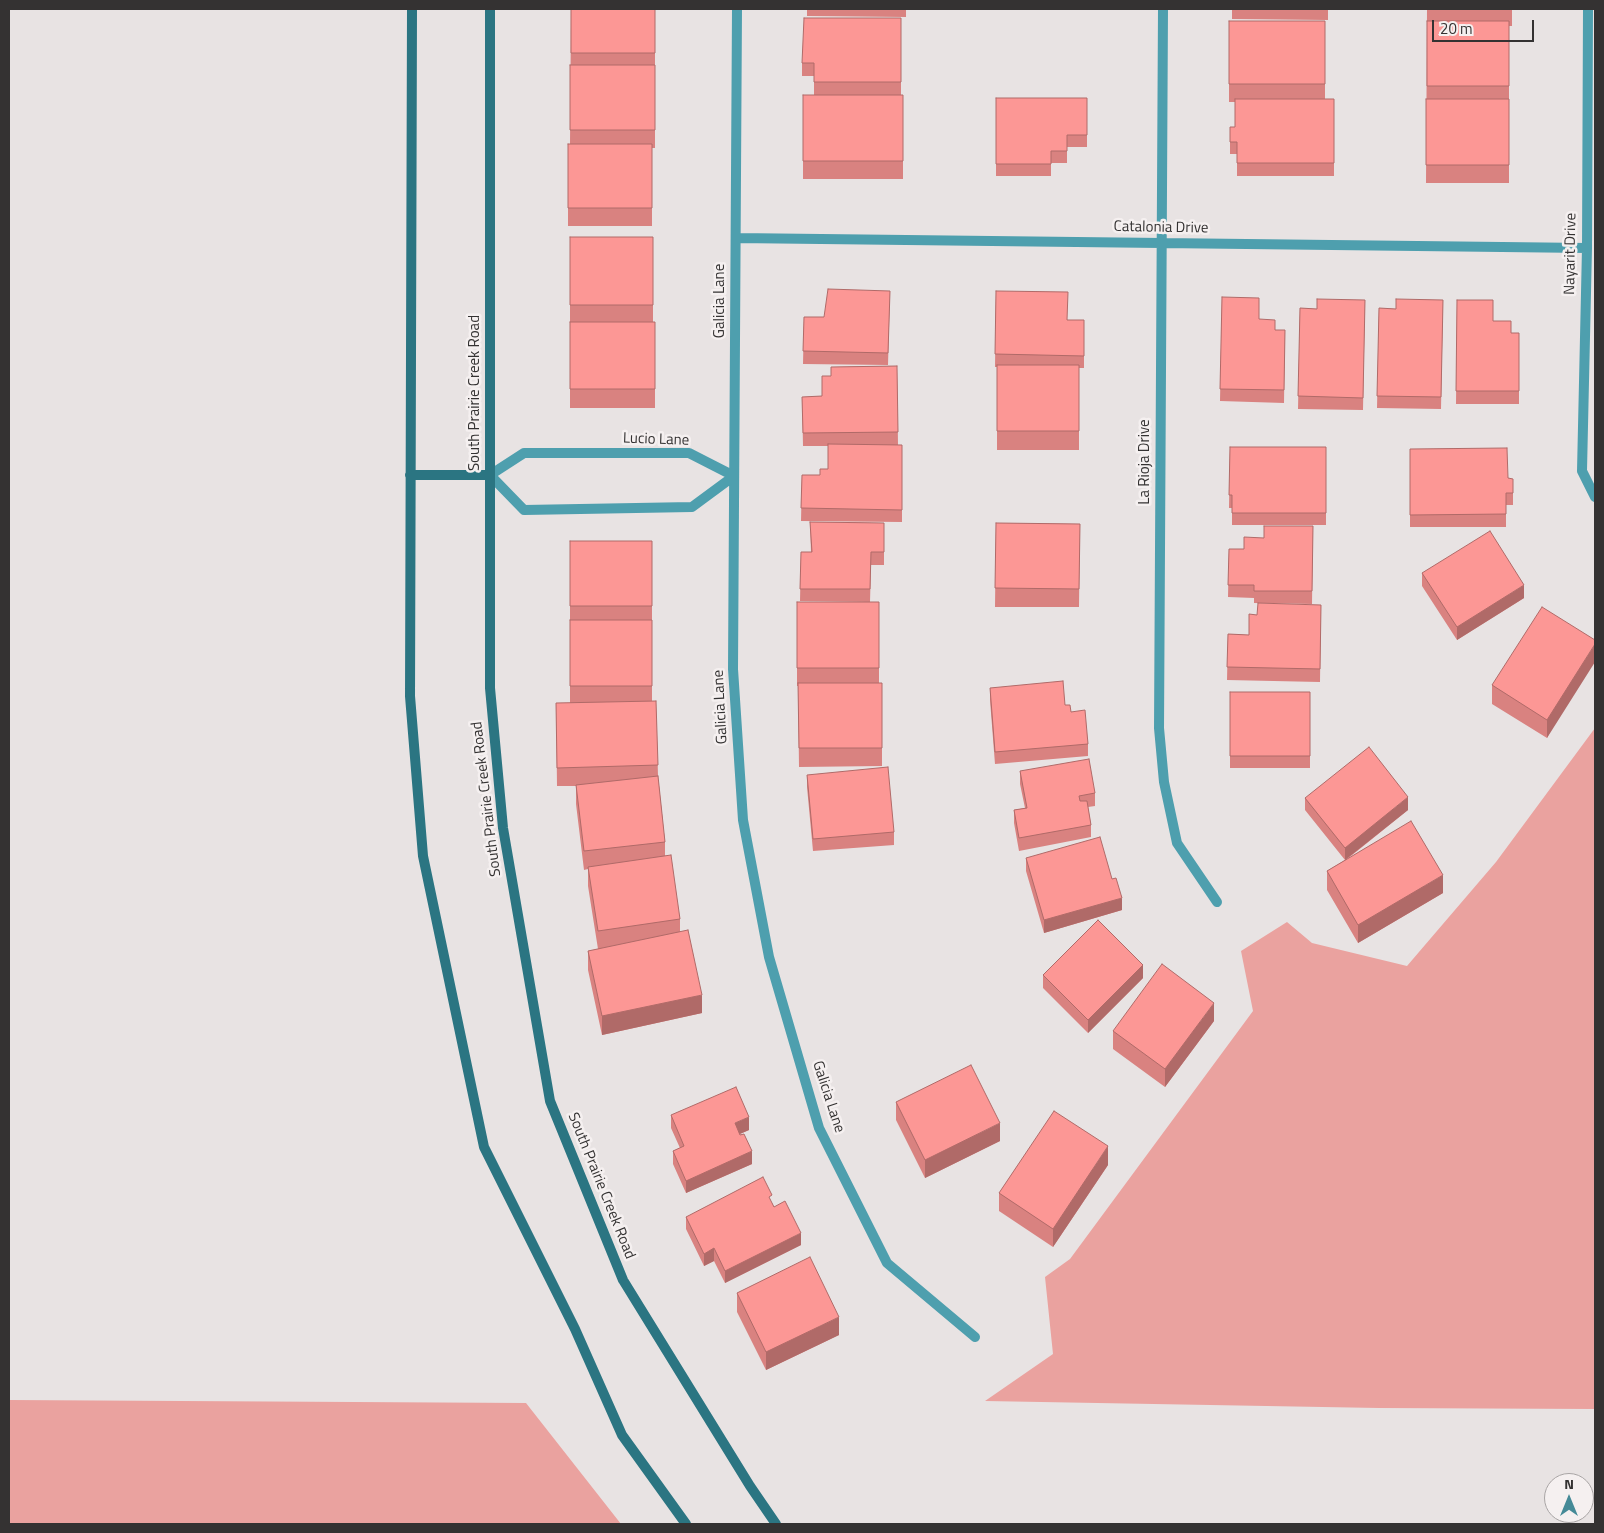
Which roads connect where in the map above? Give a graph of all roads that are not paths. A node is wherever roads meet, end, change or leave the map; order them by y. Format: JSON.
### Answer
{"nodes":[{"id":1,"x":412,"y":9,"type":"edge"},
{"id":2,"x":490,"y":9,"type":"edge"},
{"id":3,"x":737,"y":9,"type":"edge"},
{"id":4,"x":1163,"y":9,"type":"edge"},
{"id":5,"x":1588,"y":9,"type":"edge"},
{"id":6,"x":736,"y":238,"type":"junction"},
{"id":7,"x":1161,"y":243,"type":"junction"},
{"id":8,"x":1587,"y":248,"type":"junction"},
{"id":9,"x":410,"y":475,"type":"junction"},
{"id":10,"x":490,"y":475,"type":"junction"},
{"id":11,"x":734,"y":476,"type":"junction"},
{"id":12,"x":1595,"y":497,"type":"edge"},
{"id":13,"x":1217,"y":902,"type":"dead end"},
{"id":14,"x":975,"y":1337,"type":"dead end"},
{"id":15,"x":686,"y":1524,"type":"edge"},
{"id":16,"x":776,"y":1524,"type":"edge"}],
"edges":[{"from":1,"to":9,"type":"main road"},
{"from":2,"to":10,"type":"main road","name":"South Prairie Creek Road"},
{"from":3,"to":6,"type":"street","name":"Galicia Lane"},
{"from":4,"to":7,"type":"street","name":"La Rioja Drive"},
{"from":5,"to":8,"type":"street","name":"Nayarit Drive"},
{"from":6,"to":7,"type":"street","name":"Catalonia Drive"},
{"from":6,"to":11,"type":"street","name":"Galicia Lane"},
{"from":7,"to":8,"type":"street","name":"Catalonia Drive"},
{"from":7,"to":13,"type":"street","name":"La Rioja Drive"},
{"from":8,"to":12,"type":"street","name":"Nayarit Drive"},
{"from":9,"to":10,"type":"main road"},
{"from":9,"to":15,"type":"main road"},
{"from":10,"to":11,"type":"street","name":"Lucio Lane"},
{"from":10,"to":11,"type":"street"},
{"from":10,"to":16,"type":"main road","name":"South Prairie Creek Road"},
{"from":11,"to":14,"type":"street","name":"Galicia Lane"}]}
